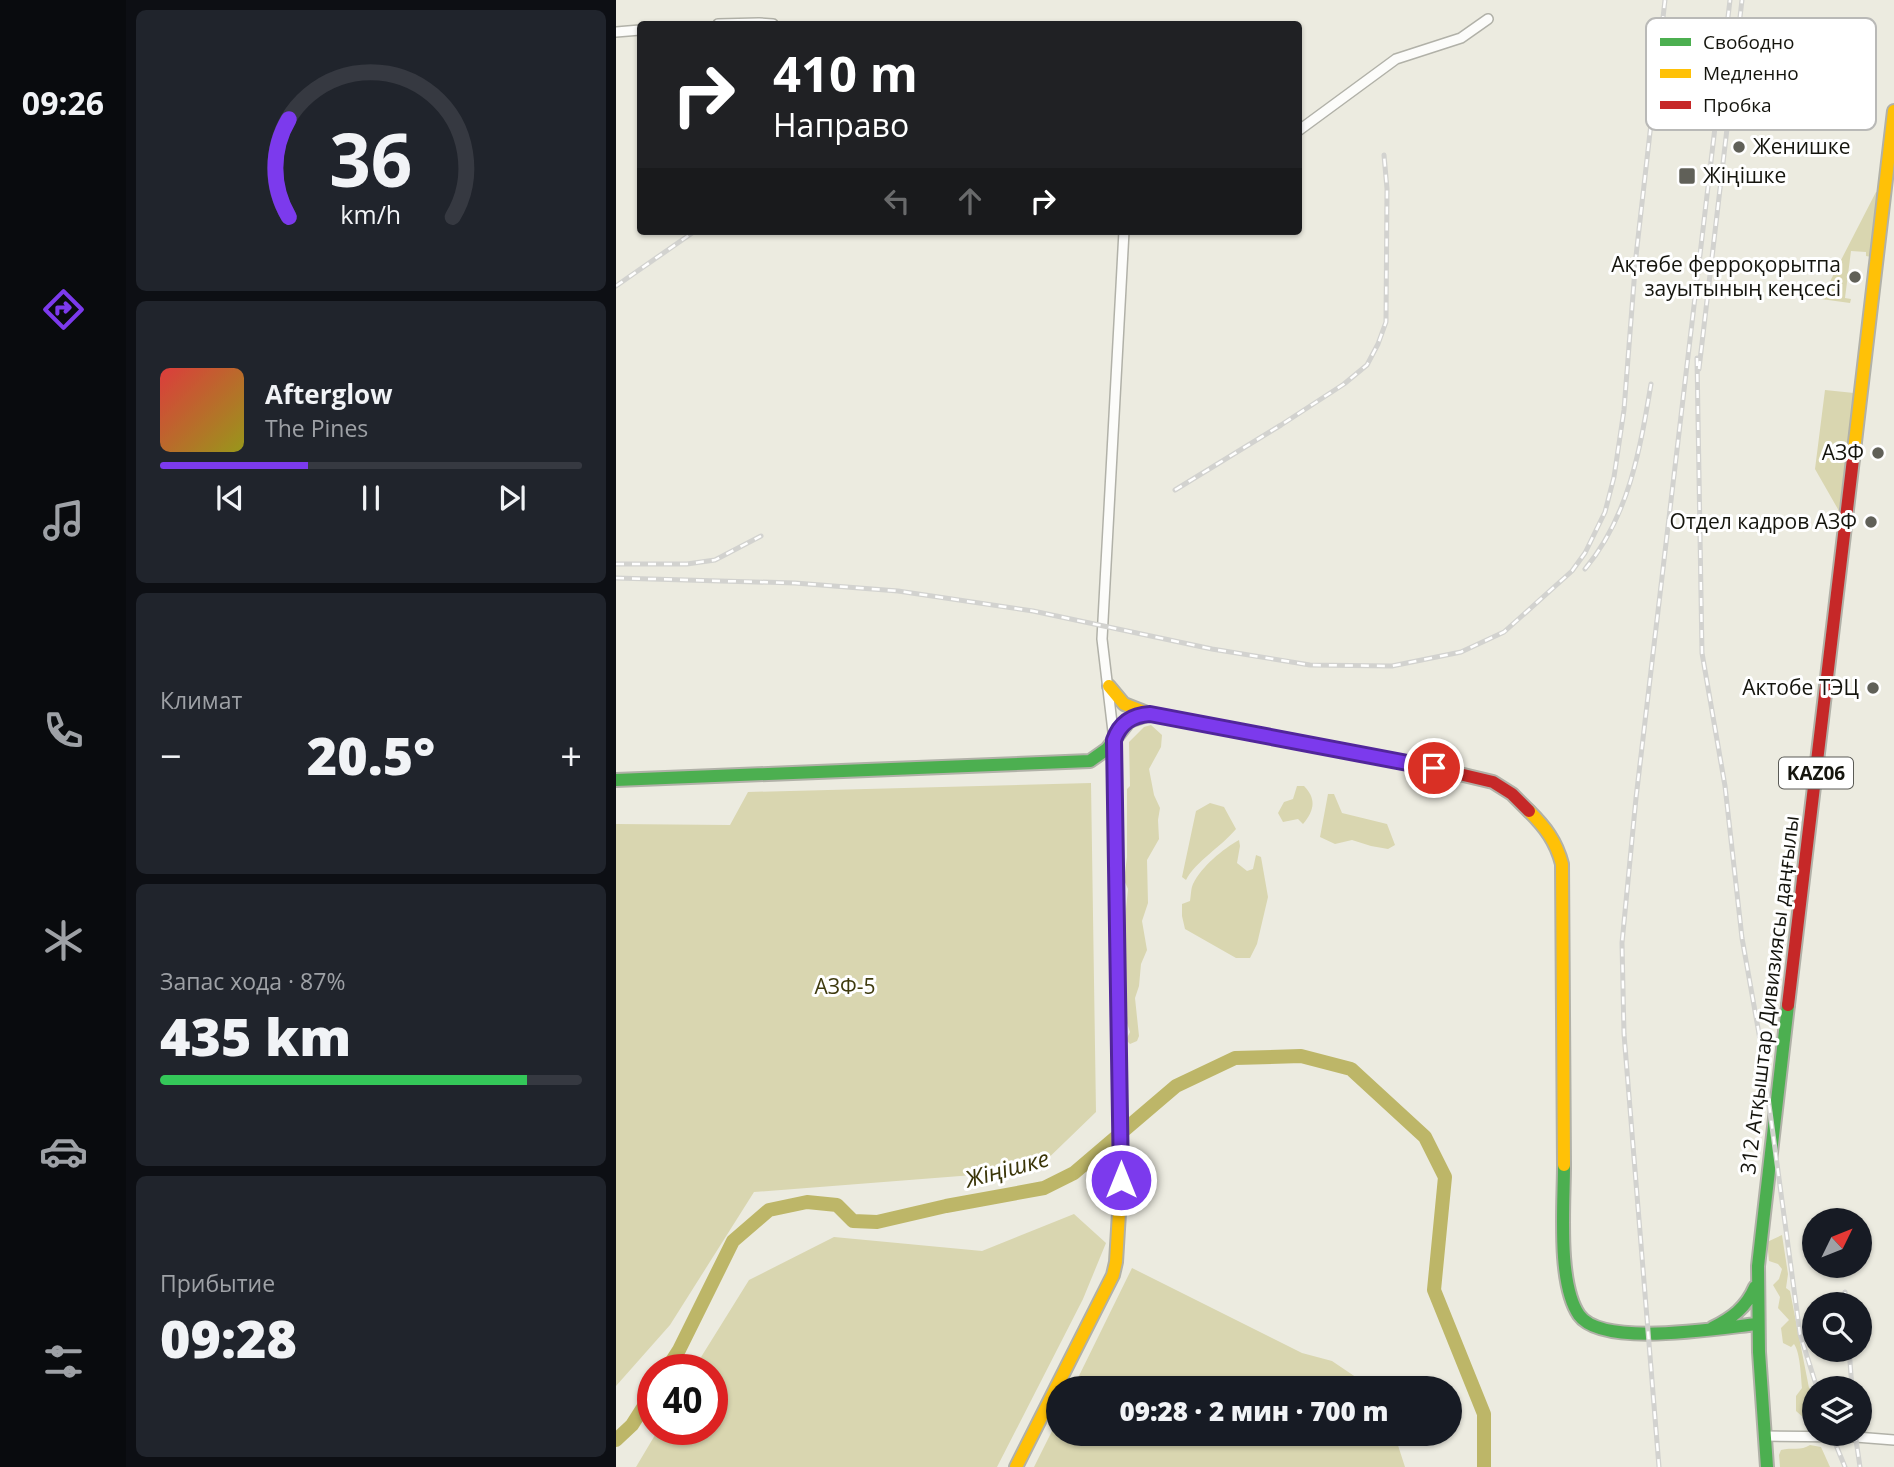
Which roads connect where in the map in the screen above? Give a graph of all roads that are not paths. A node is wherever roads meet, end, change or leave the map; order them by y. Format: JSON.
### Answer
{"nodes":[{"id":1,"x":1488,"y":19,"type":"dead end"},
{"id":2,"x":637,"y":30,"type":"edge"},
{"id":3,"x":616,"y":32,"type":"edge"},
{"id":4,"x":1894,"y":111,"type":"edge"},
{"id":5,"x":1302,"y":128,"type":"edge"},
{"id":6,"x":1124,"y":235,"type":"edge"},
{"id":7,"x":1109,"y":686,"type":"junction"},
{"id":8,"x":1150,"y":714,"type":"junction"},
{"id":9,"x":1114,"y":740,"type":"junction"},
{"id":10,"x":1090,"y":761,"type":"junction"},
{"id":11,"x":616,"y":780,"type":"edge"},
{"id":12,"x":1115,"y":783,"type":"junction"},
{"id":13,"x":1756,"y":1282,"type":"junction"},
{"id":14,"x":1757,"y":1324,"type":"junction"},
{"id":15,"x":1712,"y":1328,"type":"junction"},
{"id":16,"x":1764,"y":1436,"type":"junction"},
{"id":17,"x":1894,"y":1440,"type":"edge"},
{"id":18,"x":1767,"y":1464,"type":"edge"},
{"id":19,"x":1016,"y":1467,"type":"edge"}],
"edges":[{"from":1,"to":5,"type":"street"},
{"from":2,"to":3,"type":"street"},
{"from":4,"to":13,"type":"main road","name":"312 Атқыштар Дивизиясы даңғылы","number":"KАZ06"},
{"from":6,"to":7,"type":"street"},
{"from":7,"to":8,"type":"main road"},
{"from":7,"to":9,"type":"street"},
{"from":8,"to":9,"type":"main road"},
{"from":8,"to":15,"type":"main road"},
{"from":9,"to":10,"type":"main road"},
{"from":9,"to":12,"type":"main road"},
{"from":10,"to":11,"type":"main road"},
{"from":10,"to":12,"type":"main road"},
{"from":12,"to":19,"type":"main road"},
{"from":13,"to":14,"type":"main road","name":"312 Атқыштар Дивизиясы даңғылы","number":"KАZ06"},
{"from":13,"to":15,"type":"main road"},
{"from":14,"to":15,"type":"main road"},
{"from":14,"to":16,"type":"main road","name":"312 Атқыштар Дивизиясы даңғылы","number":"KАZ06"},
{"from":16,"to":17,"type":"street"},
{"from":16,"to":18,"type":"main road","name":"312 Атқыштар Дивизиясы даңғылы","number":"KАZ06"}]}
